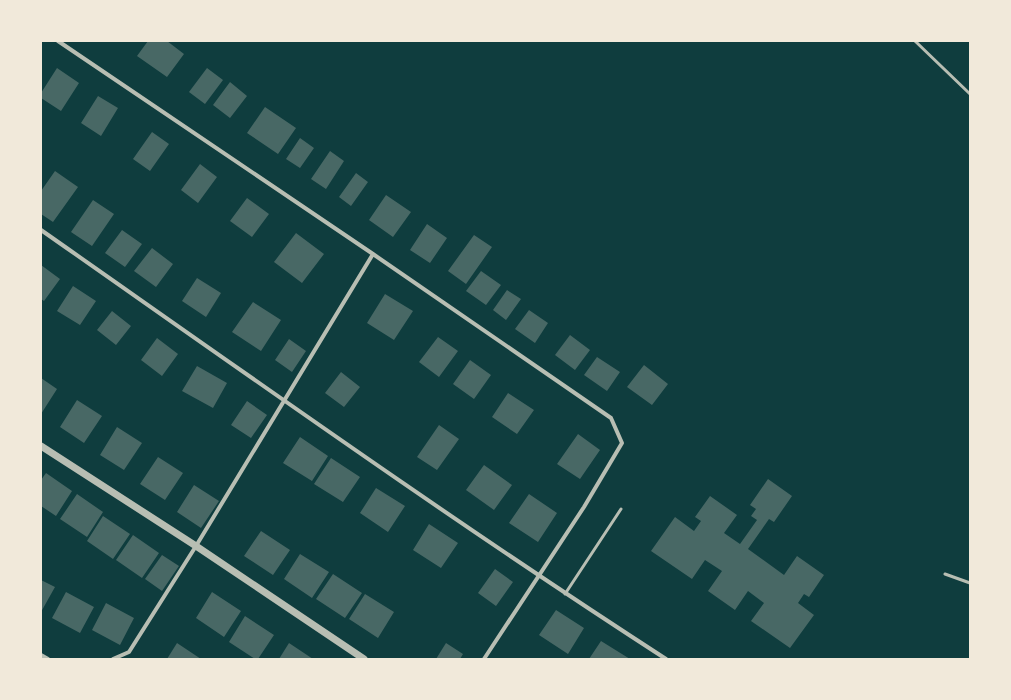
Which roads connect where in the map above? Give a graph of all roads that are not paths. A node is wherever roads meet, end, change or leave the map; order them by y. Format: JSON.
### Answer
{"nodes":[{"id":1,"x":58,"y":41,"type":"edge"},
{"id":2,"x":914,"y":41,"type":"edge"},
{"id":3,"x":970,"y":94,"type":"edge"},
{"id":4,"x":41,"y":230,"type":"edge"},
{"id":5,"x":373,"y":254,"type":"junction"},
{"id":6,"x":284,"y":401,"type":"junction"},
{"id":7,"x":41,"y":446,"type":"edge"},
{"id":8,"x":621,"y":509,"type":"dead end"},
{"id":9,"x":196,"y":546,"type":"junction"},
{"id":10,"x":945,"y":574,"type":"dead end"},
{"id":11,"x":539,"y":576,"type":"junction"},
{"id":12,"x":970,"y":583,"type":"edge"},
{"id":13,"x":565,"y":594,"type":"junction"},
{"id":14,"x":41,"y":655,"type":"edge"},
{"id":15,"x":48,"y":659,"type":"edge"},
{"id":16,"x":113,"y":659,"type":"edge"},
{"id":17,"x":364,"y":659,"type":"edge"},
{"id":18,"x":484,"y":659,"type":"edge"},
{"id":19,"x":666,"y":659,"type":"edge"}],
"edges":[{"from":1,"to":5,"type":"street"},
{"from":2,"to":3,"type":"lane"},
{"from":4,"to":6,"type":"street"},
{"from":5,"to":6,"type":"street"},
{"from":5,"to":11,"type":"street"},
{"from":6,"to":9,"type":"street"},
{"from":6,"to":11,"type":"street"},
{"from":7,"to":9,"type":"street"},
{"from":8,"to":13,"type":"lane"},
{"from":9,"to":16,"type":"street"},
{"from":9,"to":17,"type":"street"},
{"from":10,"to":12,"type":"lane"},
{"from":11,"to":13,"type":"street"},
{"from":11,"to":18,"type":"street"},
{"from":13,"to":19,"type":"street"},
{"from":14,"to":15,"type":"street"}]}
